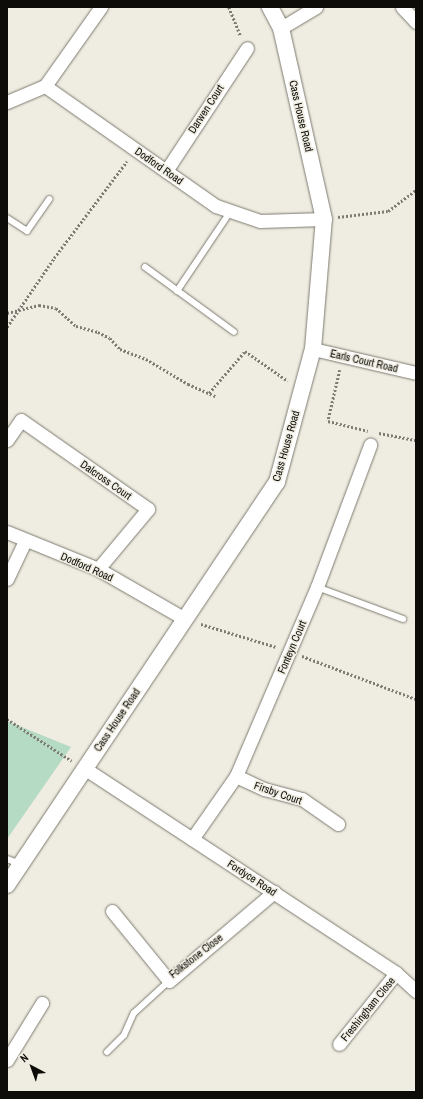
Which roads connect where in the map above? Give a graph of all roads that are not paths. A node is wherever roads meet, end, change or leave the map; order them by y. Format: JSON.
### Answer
{"nodes":[{"id":1,"x":101,"y":7,"type":"edge"},
{"id":2,"x":270,"y":7,"type":"edge"},
{"id":3,"x":316,"y":7,"type":"edge"},
{"id":4,"x":402,"y":7,"type":"edge"},
{"id":5,"x":416,"y":22,"type":"edge"},
{"id":6,"x":281,"y":28,"type":"junction"},
{"id":7,"x":246,"y":48,"type":"road end"},
{"id":8,"x":45,"y":86,"type":"junction"},
{"id":9,"x":7,"y":102,"type":"edge"},
{"id":10,"x":166,"y":171,"type":"junction"},
{"id":11,"x":49,"y":200,"type":"dead end"},
{"id":12,"x":230,"y":212,"type":"junction"},
{"id":13,"x":7,"y":218,"type":"edge"},
{"id":14,"x":324,"y":218,"type":"junction"},
{"id":15,"x":145,"y":267,"type":"dead end"},
{"id":16,"x":177,"y":291,"type":"junction"},
{"id":17,"x":234,"y":332,"type":"dead end"},
{"id":18,"x":313,"y":349,"type":"junction"},
{"id":19,"x":416,"y":373,"type":"edge"},
{"id":20,"x":7,"y":440,"type":"edge"},
{"id":21,"x":370,"y":445,"type":"dead end"},
{"id":22,"x":7,"y":532,"type":"edge"},
{"id":23,"x":25,"y":541,"type":"junction"},
{"id":24,"x":98,"y":569,"type":"junction"},
{"id":25,"x":7,"y":579,"type":"edge"},
{"id":26,"x":317,"y":587,"type":"junction"},
{"id":27,"x":185,"y":619,"type":"junction"},
{"id":28,"x":403,"y":619,"type":"dead end"},
{"id":29,"x":84,"y":768,"type":"junction"},
{"id":30,"x":236,"y":776,"type":"junction"},
{"id":31,"x":338,"y":824,"type":"dead end"},
{"id":32,"x":192,"y":839,"type":"junction"},
{"id":33,"x":14,"y":862,"type":"edge"},
{"id":34,"x":7,"y":885,"type":"edge"},
{"id":35,"x":274,"y":892,"type":"junction"},
{"id":36,"x":112,"y":911,"type":"dead end"},
{"id":37,"x":396,"y":973,"type":"junction"},
{"id":38,"x":169,"y":981,"type":"junction"},
{"id":39,"x":416,"y":991,"type":"edge"},
{"id":40,"x":42,"y":1003,"type":"dead end"},
{"id":41,"x":339,"y":1044,"type":"dead end"},
{"id":42,"x":107,"y":1052,"type":"dead end"},
{"id":43,"x":7,"y":1060,"type":"edge"}],
"edges":[{"from":1,"to":8,"type":"street"},
{"from":2,"to":6,"type":"street","name":"Cass House Road"},
{"from":3,"to":6,"type":"street"},
{"from":4,"to":5,"type":"street"},
{"from":6,"to":14,"type":"street","name":"Cass House Road"},
{"from":7,"to":10,"type":"street","name":"Darwen Court"},
{"from":8,"to":9,"type":"street"},
{"from":8,"to":10,"type":"street","name":"Dodford Road"},
{"from":10,"to":12,"type":"street","name":"Dodford Road"},
{"from":11,"to":13,"type":"lane"},
{"from":12,"to":14,"type":"street","name":"Dodford Road"},
{"from":12,"to":16,"type":"lane"},
{"from":14,"to":18,"type":"street","name":"Cass House Road"},
{"from":15,"to":16,"type":"lane"},
{"from":16,"to":17,"type":"lane"},
{"from":18,"to":19,"type":"street","name":"Earls Court Road"},
{"from":18,"to":27,"type":"street","name":"Cass House Road"},
{"from":20,"to":24,"type":"street","name":"Dalcross Court"},
{"from":21,"to":26,"type":"street","name":"Fonteyn Court"},
{"from":22,"to":23,"type":"street","name":"Dodford Road"},
{"from":23,"to":24,"type":"street","name":"Dodford Road"},
{"from":23,"to":25,"type":"street"},
{"from":24,"to":27,"type":"street","name":"Dodford Road"},
{"from":26,"to":28,"type":"lane"},
{"from":26,"to":30,"type":"street","name":"Fonteyn Court"},
{"from":27,"to":29,"type":"street","name":"Cass House Road"},
{"from":29,"to":32,"type":"street","name":"Fordyce Road"},
{"from":29,"to":33,"type":"street","name":"Cass House Road"},
{"from":30,"to":31,"type":"street","name":"Firsby Court"},
{"from":30,"to":32,"type":"street","name":"Fonteyn Court"},
{"from":32,"to":35,"type":"street","name":"Fordyce Road"},
{"from":33,"to":34,"type":"street","name":"Cass House Road"},
{"from":35,"to":37,"type":"street","name":"Fordyce Road"},
{"from":35,"to":38,"type":"street","name":"Folkstone Close"},
{"from":36,"to":38,"type":"street","name":"Folkstone Close"},
{"from":37,"to":39,"type":"street","name":"Fordyce Road"},
{"from":37,"to":41,"type":"street","name":"Freshingham Close"},
{"from":38,"to":42,"type":"lane"},
{"from":40,"to":43,"type":"street"}]}
